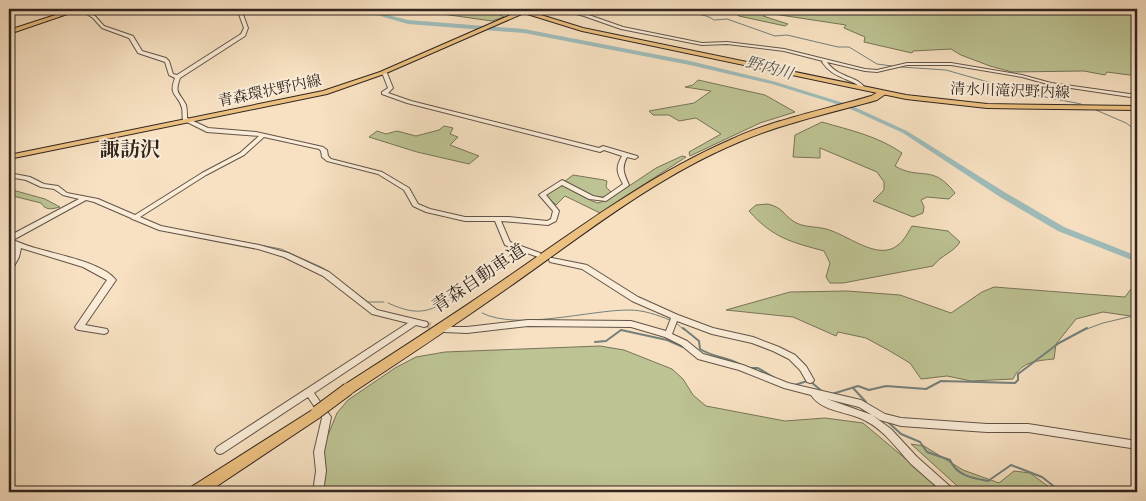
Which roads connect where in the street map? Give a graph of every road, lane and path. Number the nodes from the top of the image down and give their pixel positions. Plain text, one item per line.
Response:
1 (60, 9) edge
2 (74, 9) edge
3 (80, 9) edge
4 (239, 9) edge
5 (559, 9) edge
6 (526, 10) edge
7 (51, 12) edge
8 (9, 31) edge
9 (826, 60) junction
10 (382, 73) junction
11 (178, 77) junction
12 (863, 88) junction
13 (883, 93) junction
14 (1137, 97) edge
15 (1137, 108) edge
16 (190, 121) junction
17 (262, 136) junction
18 (625, 155) junction
19 (9, 157) edge
20 (635, 157) dead end
21 (9, 175) edge
22 (84, 199) junction
23 (134, 218) junction
24 (497, 219) junction
25 (9, 240) edge
26 (18, 246) junction
27 (538, 255) dead end
28 (552, 260) dead end
29 (9, 268) edge
30 (674, 320) junction
31 (415, 322) junction
32 (424, 324) tunnel mouth
33 (447, 330) tunnel mouth
34 (104, 331) dead end
35 (668, 335) junction
36 (810, 380) dead end
37 (309, 392) junction
38 (812, 393) junction
39 (1137, 445) edge
40 (220, 450) dead end
41 (196, 492) edge
42 (318, 492) edge
43 (950, 492) edge

1 - 7 street
2 - 7 highway
3 - 8 highway
3 - 11 street
4 - 11 street
5 - 9 street
6 - 10 main road, 青森環状野内線
6 - 12 main road
7 - 8 highway
9 - 12 street
9 - 14 street
10 - 16 main road, 青森環状野内線
10 - 18 street
11 - 16 street
12 - 13 main road
13 - 15 main road, 清水川滝沢野内線
13 - 41 highway, 青森自動車道, bridge
16 - 17 street
16 - 19 main road, 青森環状野内線
17 - 23 street
17 - 24 street
18 - 20 street
18 - 24 street
21 - 22 street
22 - 23 street
22 - 25 street
23 - 31 street
24 - 27 street
25 - 26 street
26 - 29 street
26 - 34 street
28 - 30 street
30 - 35 street
30 - 36 street
31 - 32 street
31 - 37 street
33 - 35 street
35 - 38 street
37 - 40 street
37 - 42 street
38 - 39 street
38 - 43 street

